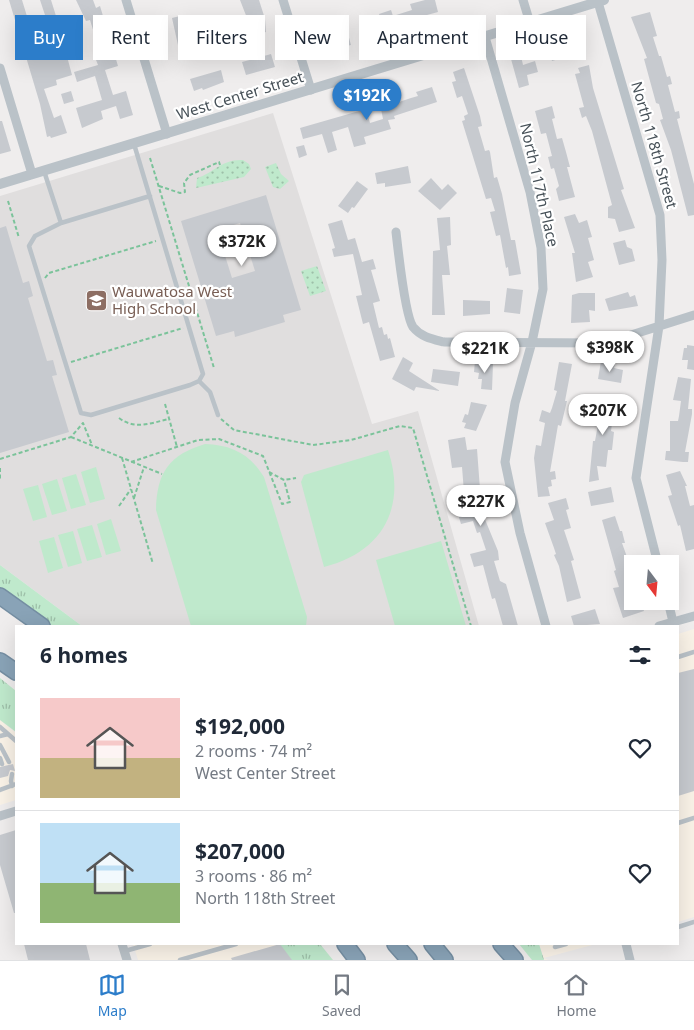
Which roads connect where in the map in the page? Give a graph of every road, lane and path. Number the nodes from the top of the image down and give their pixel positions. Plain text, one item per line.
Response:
1 (126, 0) edge
2 (283, 0) edge
3 (523, 0) edge
4 (601, 1) edge
5 (528, 15) edge
6 (556, 15) edge
7 (486, 40) edge
8 (409, 60) edge
9 (0, 68) edge
10 (311, 90) junction
11 (167, 134) junction
12 (134, 144) junction
13 (150, 158) dead end
14 (220, 165) dead end
15 (44, 171) junction
16 (32, 174) junction
17 (0, 184) edge
18 (158, 186) junction
19 (150, 196) junction
20 (8, 201) dead end
21 (61, 223) junction
22 (396, 232) dead end
23 (19, 238) dead end
24 (163, 238) junction
25 (40, 283) junction
26 (694, 315) edge
27 (200, 322) junction
28 (189, 326) junction
29 (659, 326) junction
30 (532, 342) junction
31 (65, 365) junction
32 (214, 368) dead end
33 (199, 381) junction
34 (165, 404) dead end
35 (218, 414) joint
36 (119, 418) dead end
37 (169, 419) junction
38 (71, 437) junction
39 (92, 445) junction
40 (177, 447) junction
41 (0, 458) edge
42 (122, 458) junction
43 (131, 462) junction
44 (144, 467) junction
45 (0, 468) edge
46 (269, 472) junction
47 (162, 474) dead end
48 (296, 478) dead end
49 (0, 480) edge
50 (284, 480) junction
51 (131, 489) junction
52 (134, 499) junction
53 (119, 506) dead end
54 (656, 555) edge
55 (152, 564) dead end
56 (0, 596) edge
57 (670, 610) edge
58 (694, 616) edge
59 (673, 622) junction
60 (41, 625) edge
61 (471, 625) edge
62 (546, 625) edge
63 (662, 625) edge
64 (694, 652) edge
65 (679, 657) edge
66 (0, 661) edge
67 (15, 671) edge
68 (0, 727) edge
69 (8, 734) junction
70 (0, 736) edge
71 (15, 740) edge
72 (0, 745) edge
73 (0, 758) edge
74 (9, 762) dead end
75 (2, 764) dead end
76 (12, 774) dead end
77 (6, 776) dead end
78 (13, 784) edge
79 (0, 790) edge
80 (15, 811) edge
81 (0, 816) edge
82 (694, 818) edge
83 (679, 823) edge
84 (694, 922) edge
85 (679, 927) edge
86 (147, 945) edge
87 (233, 945) edge
88 (346, 945) edge
89 (396, 945) edge
90 (433, 945) edge
91 (503, 945) edge
92 (562, 945) edge
93 (626, 945) edge
94 (555, 947) dead end
95 (125, 952) edge
96 (198, 955) junction
97 (180, 960) edge
98 (195, 960) edge
99 (357, 960) edge
100 (409, 960) edge
101 (445, 960) edge
102 (516, 960) edge
103 (630, 960) edge

1 - 11 street
2 - 10 street
3 - 5 street
4 - 6 street, West Center Street
4 - 29 street, North 118th Street
7 - 30 street, North 117th Place
8 - 10 street, West Center Street
9 - 16 street
10 - 11 street, West Center Street
11 - 12 street, West Center Street
12 - 15 street, West Center Street
12 - 19 lane
13 - 18 path
14 - 18 path
15 - 16 street, West Center Street
15 - 21 lane
16 - 17 street, West Center Street
18 - 27 path
19 - 21 lane
19 - 24 lane
20 - 23 path
21 - 25 lane
22 - 30 street
24 - 25 path
24 - 28 lane
25 - 31 lane
26 - 29 street
27 - 28 path
27 - 32 path
28 - 31 path
28 - 33 lane
29 - 30 street
29 - 54 street, North 118th Street
30 - 62 street, North 117th Place
31 - 33 lane
33 - 35 lane
34 - 37 path
35 - 61 path
36 - 37 path
37 - 40 path
38 - 39 path
38 - 39 path
38 - 41 path
39 - 42 path
40 - 43 path
40 - 46 path
42 - 43 path
42 - 51 path
43 - 44 path
44 - 47 path
44 - 52 path
45 - 49 path
46 - 50 path
46 - 50 path
48 - 50 path
51 - 52 path
51 - 53 path
52 - 55 path
56 - 60 highway
57 - 59 street
58 - 59 street
59 - 63 street
64 - 65 lane
66 - 67 highway
68 - 69 lane
69 - 70 lane
69 - 71 lane
72 - 74 lane
73 - 75 lane
76 - 78 lane
77 - 78 lane
78 - 79 lane
80 - 81 street
82 - 83 lane
84 - 85 lane
86 - 95 lane
87 - 96 lane
88 - 99 highway
89 - 100 highway
90 - 101 highway
91 - 102 highway
92 - 94 lane
93 - 103 street
96 - 97 lane
96 - 98 lane

